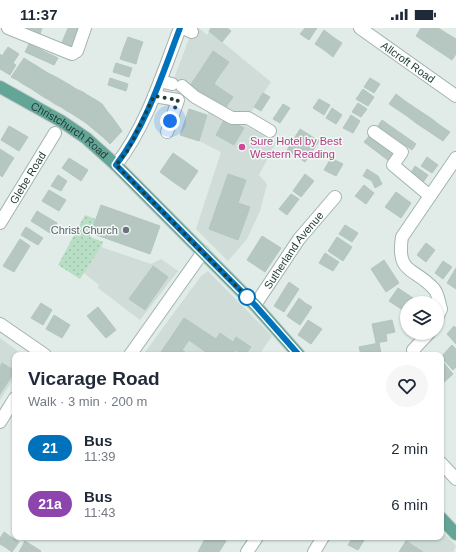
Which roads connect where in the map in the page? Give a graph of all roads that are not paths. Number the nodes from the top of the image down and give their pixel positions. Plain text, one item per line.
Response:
1 (7, 28) edge
2 (85, 28) edge
3 (180, 28) edge
4 (360, 28) edge
5 (0, 34) edge
6 (160, 81) junction
7 (0, 87) edge
8 (154, 96) junction
9 (456, 96) edge
10 (270, 131) dead end
11 (167, 132) dead end
12 (374, 132) dead end
13 (55, 133) dead end
14 (456, 158) edge
15 (116, 165) junction
16 (430, 196) junction
17 (335, 197) dead end
18 (0, 223) edge
19 (203, 252) junction
20 (437, 296) edge
21 (255, 305) junction
22 (0, 324) edge
23 (422, 340) edge
24 (39, 352) edge
25 (132, 352) edge
26 (296, 352) edge
27 (414, 352) edge
28 (12, 403) edge
29 (0, 422) edge
30 (444, 466) edge
31 (456, 479) edge
32 (444, 521) edge
33 (456, 534) edge
34 (255, 540) edge
35 (321, 540) edge
36 (247, 552) edge
37 (314, 552) edge

1 - 2 street
1 - 5 street
3 - 6 street
4 - 9 street, Allcroft Road
6 - 8 street
6 - 10 street
7 - 15 main road, Christchurch Road
8 - 11 street
8 - 15 street
12 - 16 street
13 - 18 street, Glebe Road
14 - 16 street
15 - 19 main road, Christchurch Road
16 - 20 street
17 - 21 street, Sutherland Avenue
19 - 21 main road, Christchurch Road
19 - 25 street
21 - 26 main road, Christchurch Road
22 - 24 street
23 - 27 street
28 - 29 street
30 - 31 street
32 - 33 main road
34 - 36 street
35 - 37 street

